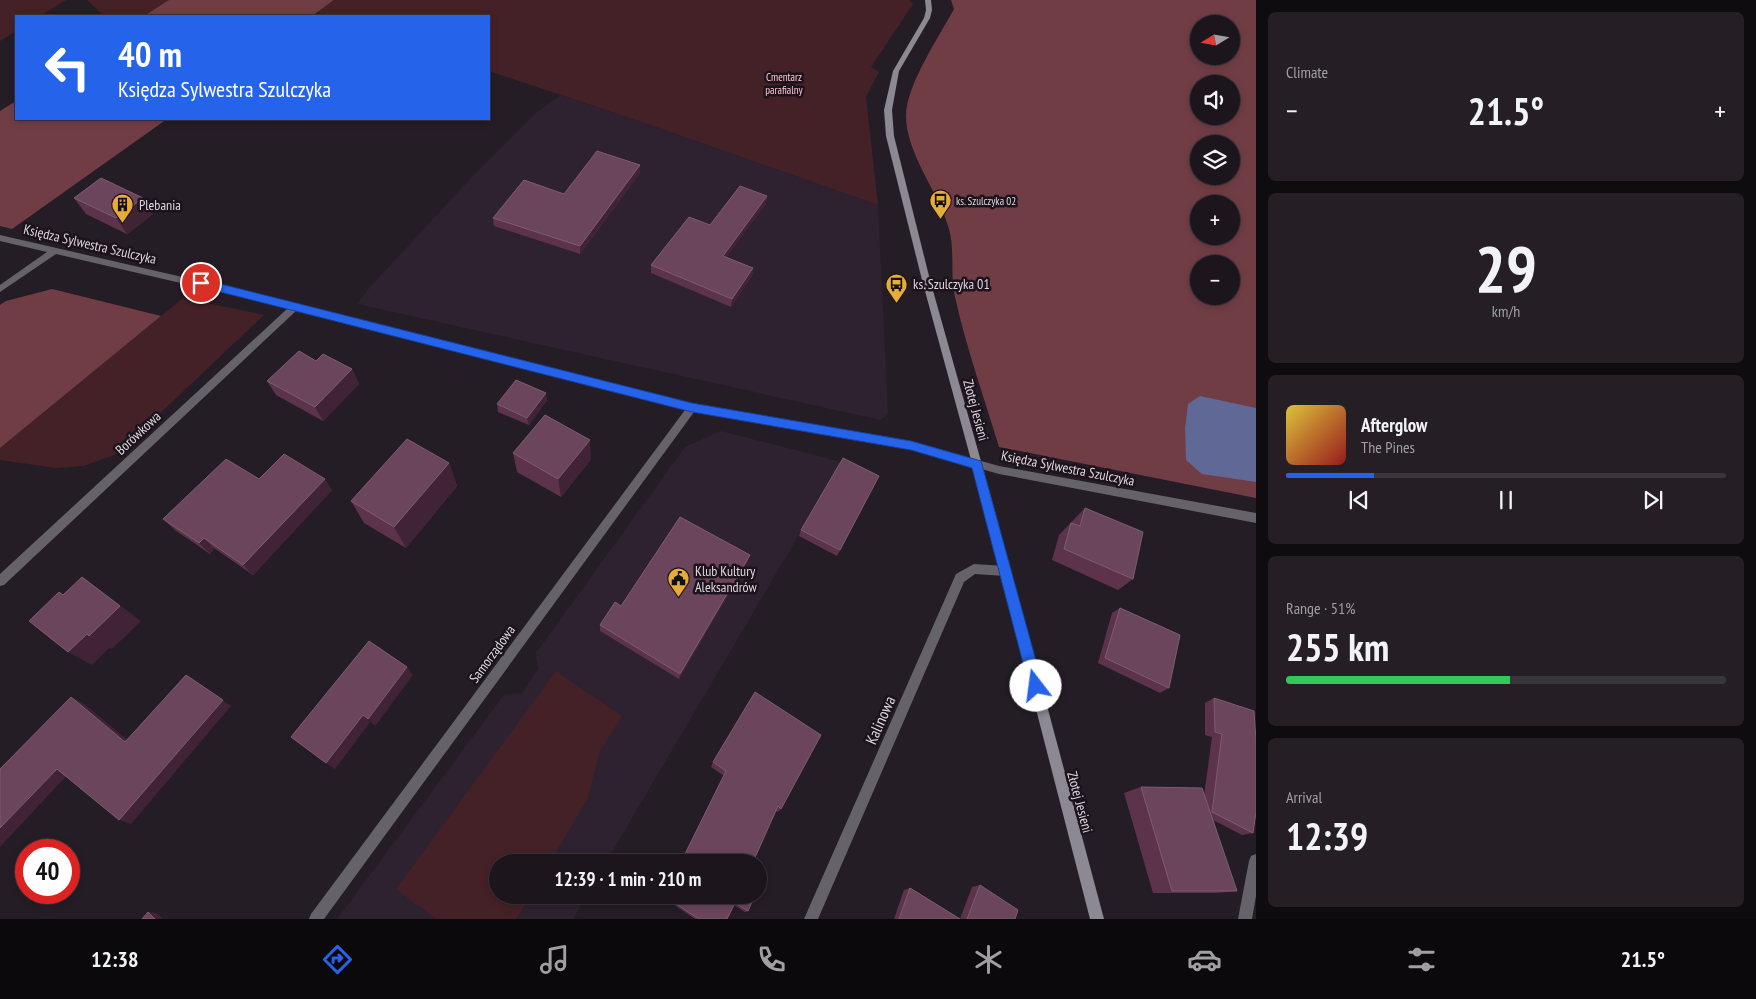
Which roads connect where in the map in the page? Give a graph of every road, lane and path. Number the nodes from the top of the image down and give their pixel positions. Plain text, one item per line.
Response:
1 (928, 0) edge
2 (0, 238) edge
3 (56, 250) junction
4 (0, 289) edge
5 (295, 306) junction
6 (692, 408) junction
7 (977, 465) junction
8 (1256, 518) edge
9 (1006, 571) junction
10 (0, 581) edge
11 (1256, 861) edge
12 (316, 919) edge
13 (811, 919) edge
14 (1097, 919) edge
15 (1245, 919) edge

1 - 7 street, Złotej Jesieni
2 - 3 street, Księdza Sylwestra Szulczyka
3 - 4 street
3 - 5 street, Księdza Sylwestra Szulczyka
5 - 6 street, Księdza Sylwestra Szulczyka
5 - 10 street, Borówkowa
6 - 7 street, Księdza Sylwestra Szulczyka
6 - 12 street, Samorządowa
7 - 8 street, Księdza Sylwestra Szulczyka
7 - 9 street, Złotej Jesieni
9 - 13 street, Kalinowa
9 - 14 street, Złotej Jesieni
11 - 15 street

